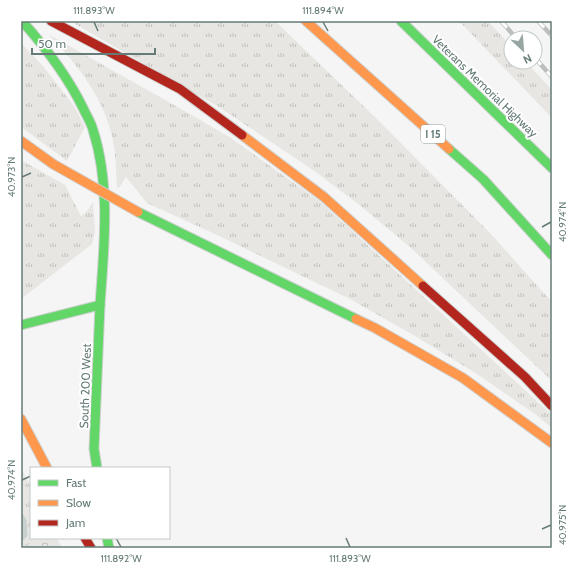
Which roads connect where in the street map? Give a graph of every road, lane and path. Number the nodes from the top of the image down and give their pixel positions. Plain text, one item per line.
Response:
1 (22, 21) edge
2 (51, 21) edge
3 (306, 21) edge
4 (401, 21) edge
5 (21, 141) edge
6 (552, 168) edge
7 (552, 255) edge
8 (100, 305) junction
9 (21, 325) edge
10 (552, 406) edge
11 (21, 419) edge
12 (552, 443) edge
13 (46, 467) edge
14 (97, 467) edge
15 (86, 539) edge
16 (91, 548) edge

1 - 8 main road, South 200 West
2 - 10 main road
3 - 7 main road, I 15
4 - 6 main road, Veterans Memorial Highway
5 - 12 main road, bridge
8 - 9 main road
8 - 14 main road, South 200 West
11 - 13 main road
15 - 16 main road

